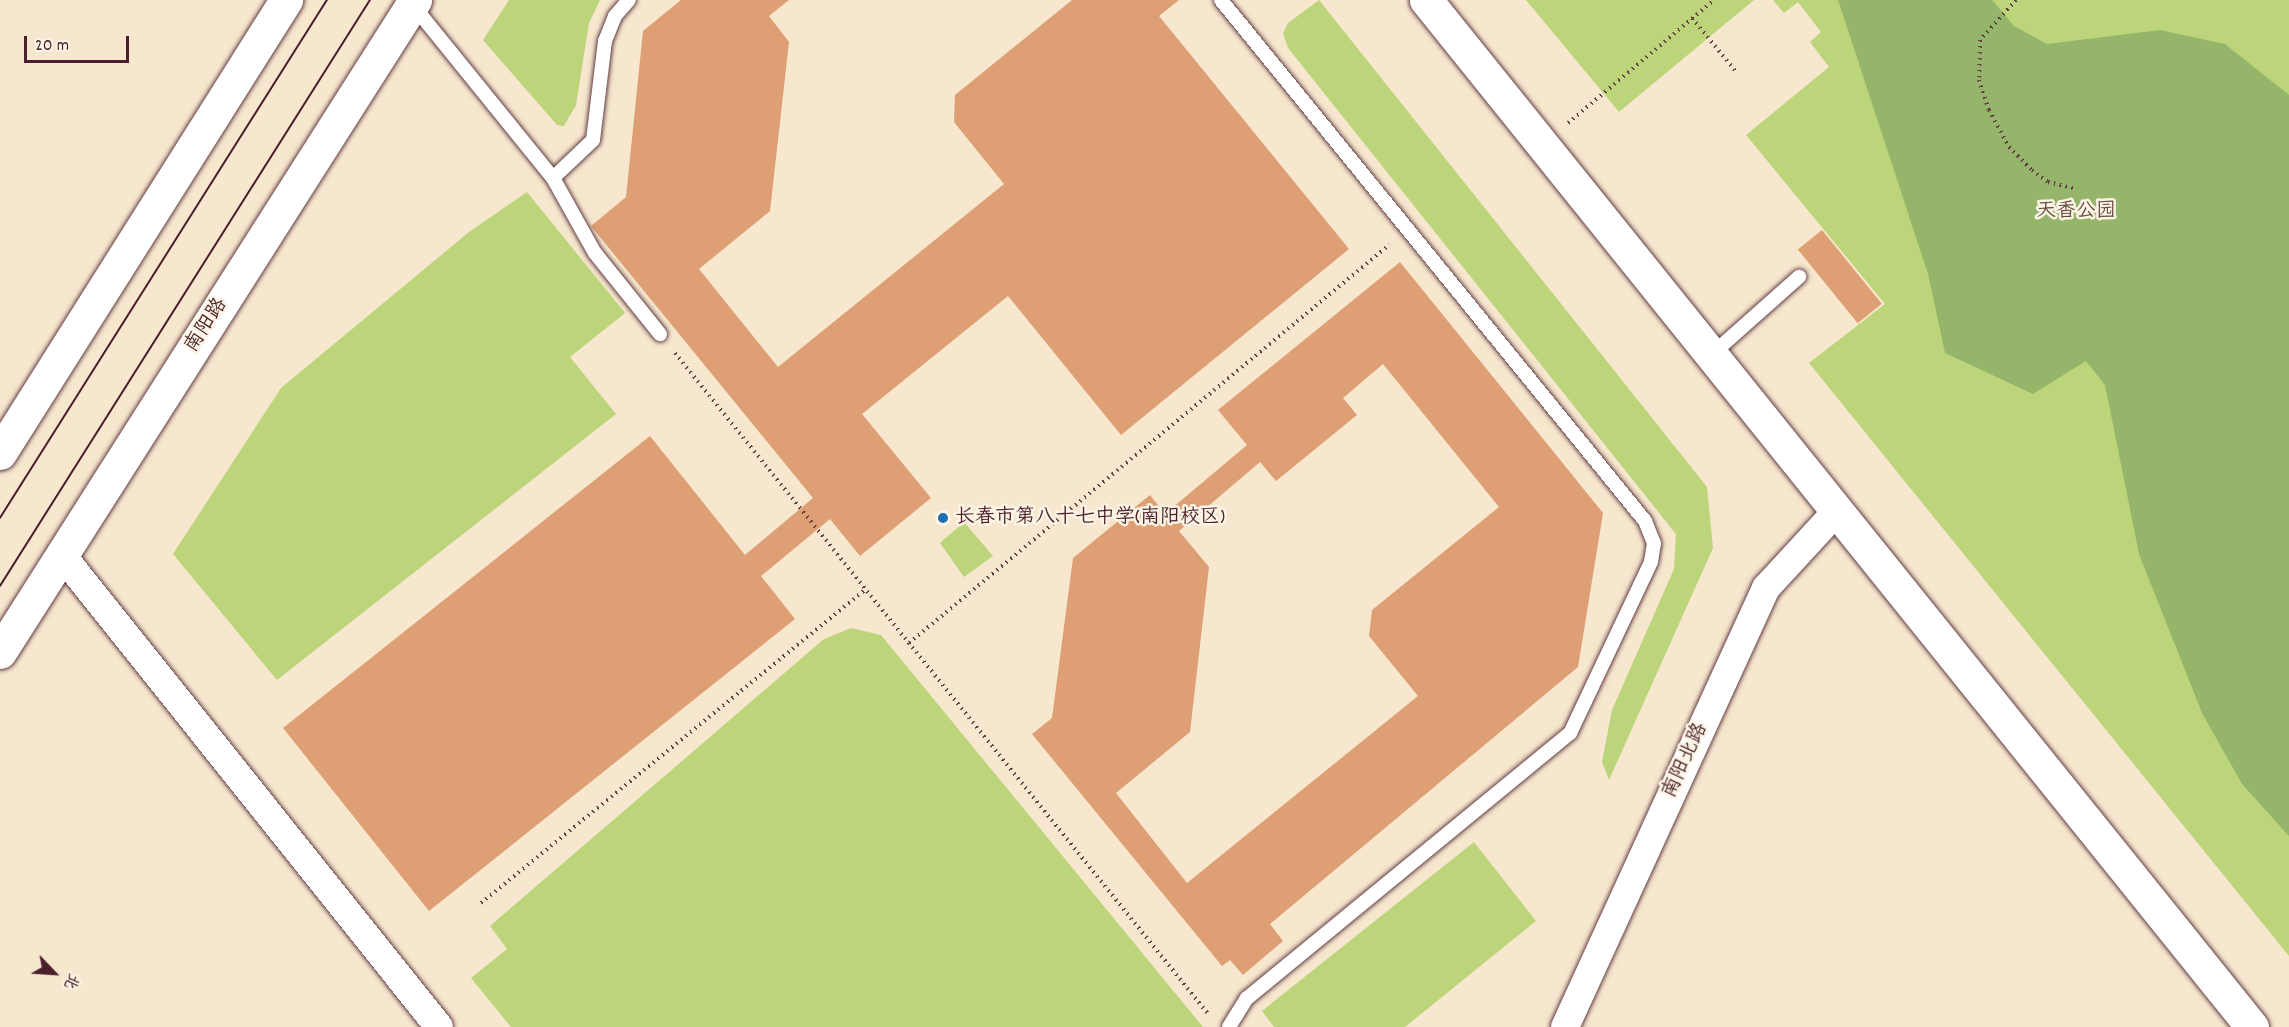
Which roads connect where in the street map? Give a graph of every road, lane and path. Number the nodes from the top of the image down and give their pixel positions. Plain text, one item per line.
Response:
1 (286, 0) edge
2 (629, 0) edge
3 (1221, 0) edge
4 (1426, 0) edge
5 (1714, 0) edge
6 (2016, 0) edge
7 (413, 2) edge
8 (1692, 18) junction
9 (1738, 74) dead end
10 (1543, 144) junction
11 (553, 178) junction
12 (2077, 189) dead end
13 (1408, 230) junction
14 (1799, 277) dead end
15 (660, 334) joint
16 (1711, 355) junction
17 (0, 453) edge
18 (1835, 513) junction
19 (61, 554) junction
20 (866, 589) junction
21 (909, 643) junction
22 (0, 652) edge
23 (481, 903) dead end
24 (1215, 1021) dead end
25 (439, 1027) edge
26 (1229, 1027) edge
27 (1565, 1027) edge
28 (2252, 1027) edge

1 - 17 street
2 - 11 lane
3 - 13 lane
4 - 10 street
5 - 8 path
6 - 12 path
7 - 11 lane
7 - 19 street, 南阳路
8 - 9 path
8 - 10 path
10 - 16 street
11 - 15 lane
13 - 21 path
13 - 26 lane
14 - 16 lane
15 - 20 path
16 - 18 street
18 - 27 street, 南阳北路
18 - 28 street
19 - 22 street, 南阳路
19 - 25 street
20 - 21 path
20 - 23 path
21 - 24 path

